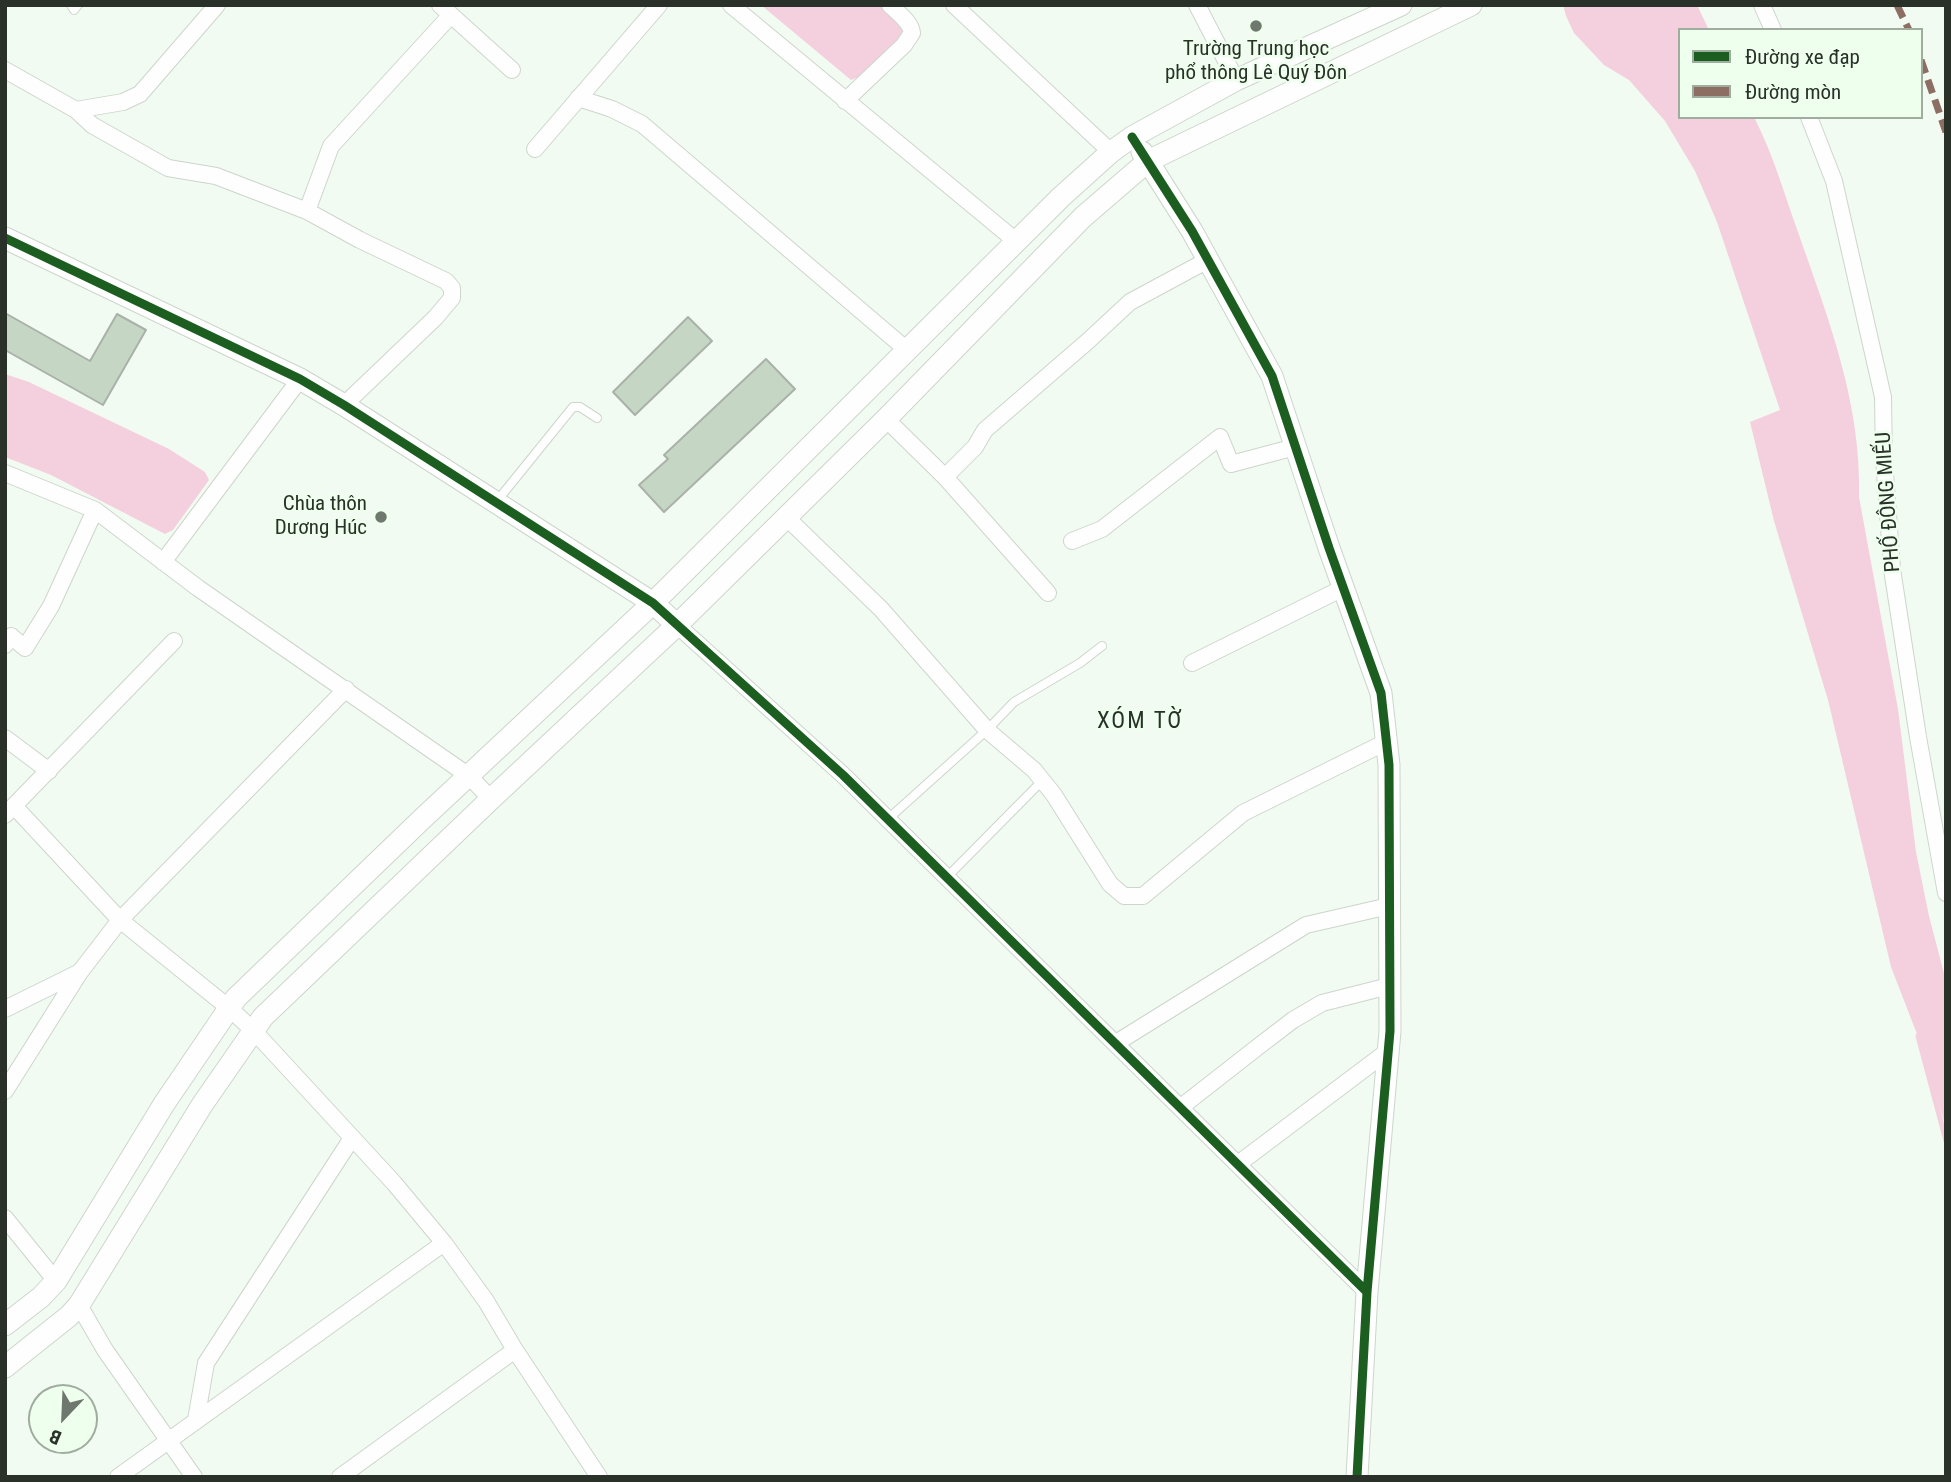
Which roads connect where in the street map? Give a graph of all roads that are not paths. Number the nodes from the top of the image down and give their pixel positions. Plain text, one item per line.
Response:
1 (71, 5) edge
2 (79, 5) edge
3 (217, 5) edge
4 (659, 5) edge
5 (731, 5) edge
6 (890, 5) edge
7 (954, 5) edge
8 (1197, 5) edge
9 (1401, 5) edge
10 (1471, 5) edge
11 (1762, 5) edge
12 (446, 10) edge
13 (1428, 15) edge
14 (1772, 28) edge
15 (5, 70) edge
16 (512, 70) dead end
17 (1236, 80) junction
18 (578, 98) junction
19 (845, 101) junction
20 (76, 110) junction
21 (1810, 119) edge
22 (1132, 137) junction
23 (534, 149) dead end
24 (1111, 152) junction
25 (1148, 161) junction
26 (307, 211) junction
27 (5, 239) edge
28 (1016, 241) junction
29 (1208, 260) junction
30 (907, 350) junction
31 (300, 379) junction
32 (344, 405) junction
33 (597, 418) dead end
34 (886, 419) junction
35 (1295, 447) junction
36 (5, 473) edge
37 (945, 477) junction
38 (496, 503) junction
39 (95, 510) junction
40 (787, 519) junction
41 (1072, 541) dead end
42 (163, 562) junction
43 (1343, 588) junction
44 (1048, 593) dead end
45 (653, 603) junction
46 (677, 625) junction
47 (174, 641) dead end
48 (5, 645) edge
49 (1102, 646) dead end
50 (1192, 663) dead end
51 (346, 689) junction
52 (987, 730) junction
53 (5, 738) edge
54 (1386, 742) junction
55 (49, 771) junction
56 (469, 776) junction
57 (1042, 780) junction
58 (491, 799) junction
59 (10, 810) edge
60 (888, 819) junction
61 (947, 877) junction
62 (1946, 893) edge
63 (1389, 906) junction
64 (120, 920) junction
65 (80, 972) junction
66 (1390, 986) junction
67 (229, 1008) junction
68 (5, 1009) edge
69 (253, 1030) junction
70 (1116, 1043) junction
71 (1388, 1051) junction
72 (5, 1091) edge
73 (1181, 1107) junction
74 (352, 1138) junction
75 (1238, 1164) junction
76 (5, 1218) edge
77 (444, 1243) junction
78 (56, 1281) junction
79 (1367, 1292) junction
80 (79, 1306) junction
81 (5, 1325) edge
82 (515, 1350) junction
83 (5, 1367) edge
84 (196, 1420) junction
85 (168, 1440) junction
86 (360, 1471) edge
87 (118, 1477) edge
88 (194, 1477) edge
89 (340, 1477) edge
90 (598, 1477) edge
91 (1357, 1477) edge

1 - 2 lane
3 - 20 street
4 - 18 street
5 - 19 street
6 - 19 street
7 - 24 street
8 - 17 street
9 - 17 main road
10 - 13 main road
11 - 14 street
12 - 16 street
12 - 26 street
13 - 25 main road
15 - 20 street
17 - 22 main road
18 - 23 street
18 - 30 street
19 - 28 street
20 - 26 street
21 - 62 street, PHỐ ĐÔNG MIẾU
22 - 24 main road
22 - 25 main road
24 - 28 main road
25 - 29 main road
25 - 34 main road
26 - 32 street
27 - 31 main road
28 - 30 main road
29 - 35 main road
29 - 37 street
30 - 45 main road
31 - 32 main road
31 - 42 street
32 - 38 main road
33 - 38 lane
34 - 37 street
34 - 40 main road
35 - 41 street
35 - 43 main road
36 - 39 street
37 - 44 street
38 - 45 main road
39 - 42 street
39 - 48 street
40 - 46 main road
40 - 52 street
42 - 51 street
43 - 50 street
43 - 54 main road
45 - 46 main road
45 - 56 main road
46 - 58 main road
46 - 60 street
47 - 55 street
49 - 52 lane
51 - 56 street
51 - 64 street
52 - 57 street
52 - 60 lane
53 - 55 street
54 - 57 street
54 - 63 main road
55 - 59 street
56 - 58 street
56 - 67 main road
57 - 61 lane
58 - 69 main road
59 - 64 street
60 - 61 street
61 - 70 street
63 - 66 main road
63 - 70 street
64 - 65 street
64 - 67 street
65 - 68 street
65 - 72 street
66 - 71 main road
66 - 73 street
67 - 69 street
67 - 78 main road
69 - 74 street
69 - 80 main road
70 - 73 street
71 - 75 street
71 - 79 main road
73 - 75 street
74 - 77 street
74 - 84 street
75 - 79 street
76 - 78 street
77 - 82 street
77 - 84 street
78 - 80 main road
78 - 81 main road
79 - 91 main road
80 - 83 main road
80 - 85 street
82 - 86 street
82 - 90 street
84 - 85 street
85 - 87 street
85 - 88 street
86 - 89 street

